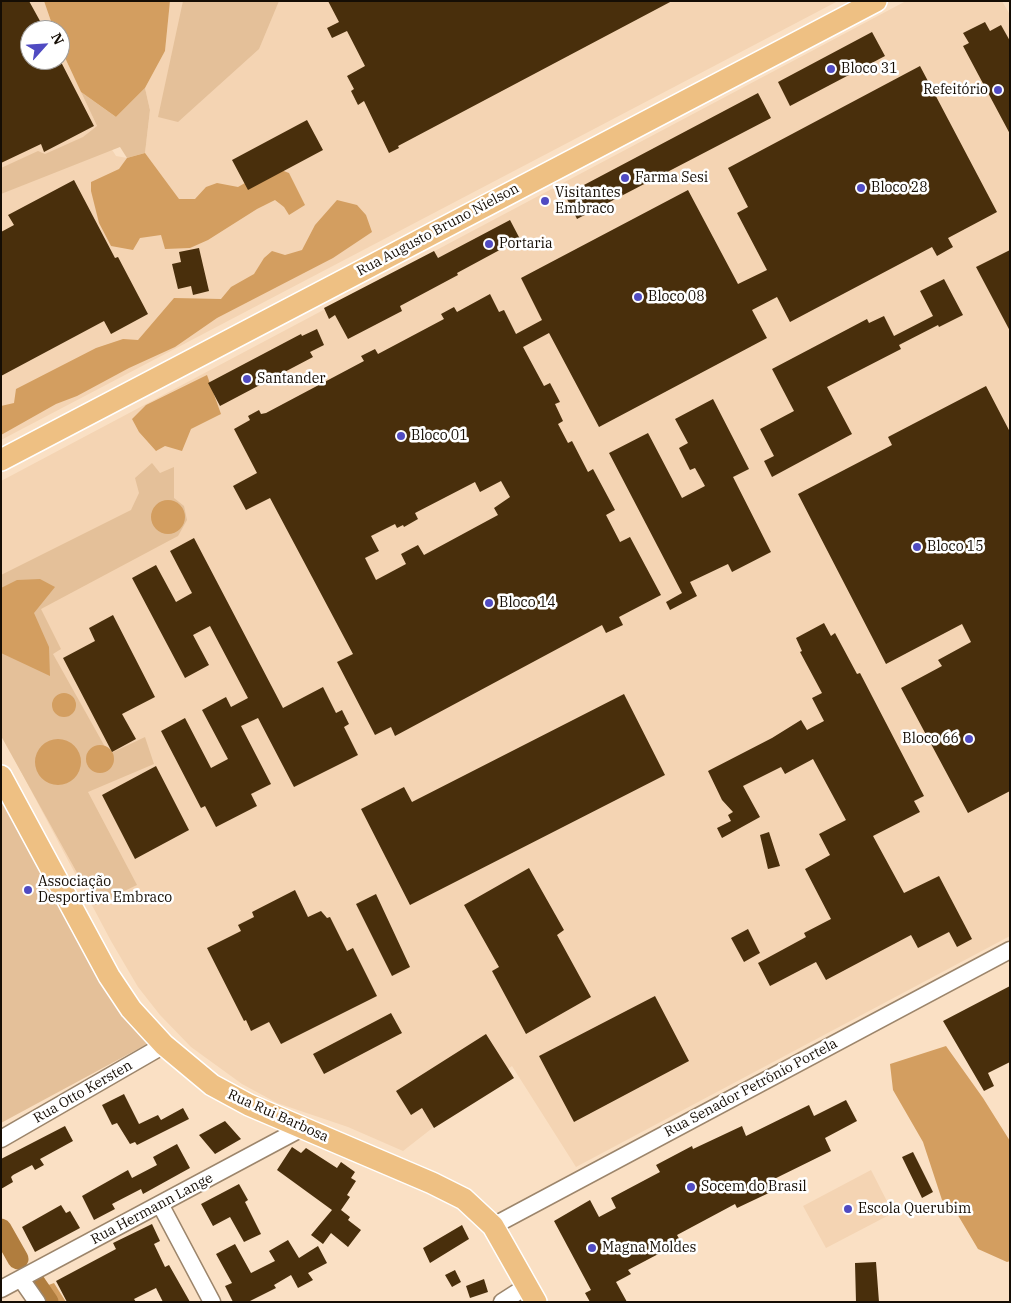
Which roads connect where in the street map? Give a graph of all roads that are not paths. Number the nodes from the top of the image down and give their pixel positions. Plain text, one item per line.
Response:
1 (876, 1) edge
2 (1, 460) edge
3 (1, 776) edge
4 (1010, 950) edge
5 (164, 1045) junction
6 (302, 1128) junction
7 (1, 1139) edge
8 (160, 1204) junction
9 (493, 1226) junction
10 (21, 1279) junction
11 (1, 1289) edge
12 (532, 1294) edge
13 (37, 1302) edge
14 (212, 1302) edge
15 (502, 1302) edge

1 - 2 main road, Rua Augusto Bruno Nielson
3 - 5 main road, Rua Rui Barbosa
4 - 9 street, Rua Senador Petrônio Portela
5 - 6 main road, Rua Rui Barbosa
5 - 7 street, Rua Otto Kersten
6 - 8 street, Rua Hermann Lange
6 - 9 main road, Rua Rui Barbosa
8 - 10 street, Rua Hermann Lange
8 - 14 street
9 - 12 main road, Rua Rui Barbosa
10 - 11 street, Rua Hermann Lange
10 - 13 street
12 - 15 street

